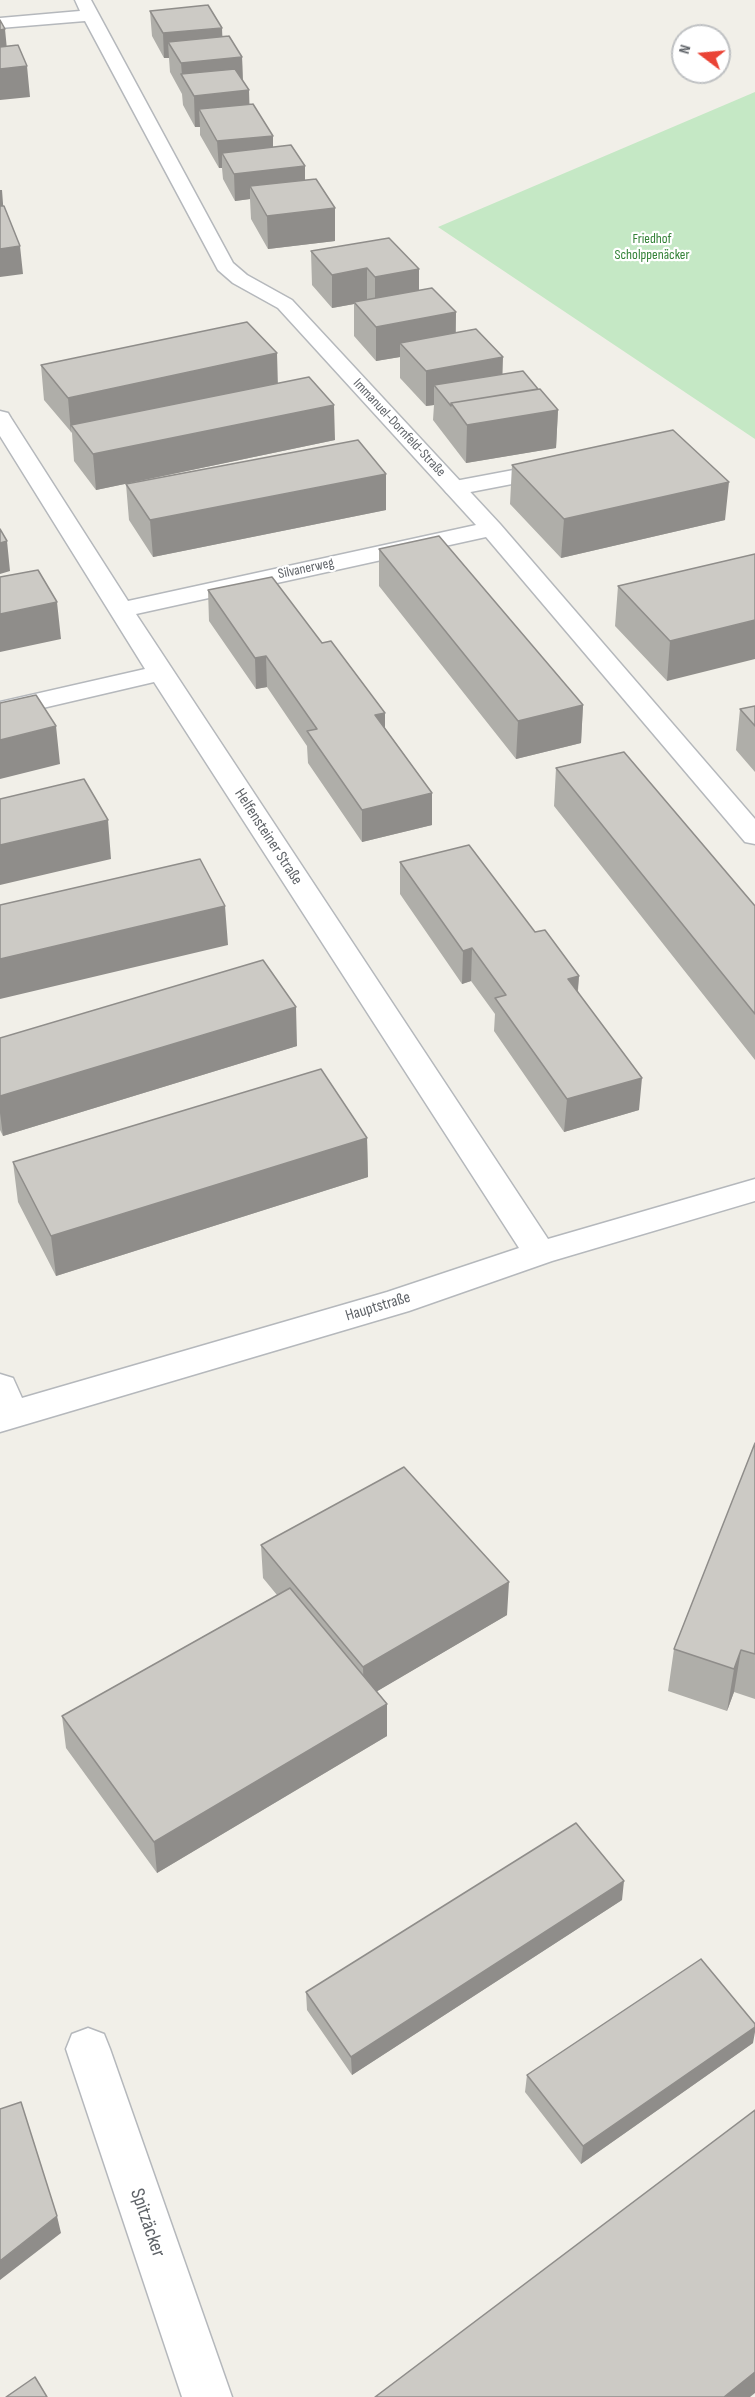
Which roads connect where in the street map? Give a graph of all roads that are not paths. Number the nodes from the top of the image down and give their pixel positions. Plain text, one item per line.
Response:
1 (87, 7) edge
2 (0, 23) edge
3 (0, 418) edge
4 (575, 466) edge
5 (455, 488) junction
6 (492, 529) junction
7 (121, 610) junction
8 (161, 673) junction
9 (0, 710) edge
10 (755, 837) edge
11 (755, 1190) edge
12 (540, 1253) junction
13 (3, 1407) edge
14 (88, 2049) dead end
15 (207, 2397) edge

1 - 2 street
1 - 5 street, Immanuel-Dornfeld-Straße
3 - 7 street, Helfensteiner Straße
4 - 5 street
5 - 6 street, Immanuel-Dornfeld-Straße
6 - 7 street, Silvanerweg
6 - 10 street, Immanuel-Dornfeld-Straße
7 - 8 street, Helfensteiner Straße
8 - 9 street
8 - 12 street, Helfensteiner Straße
11 - 12 street, Hauptstraße
12 - 13 street, Hauptstraße
14 - 15 street, Spitzäcker

